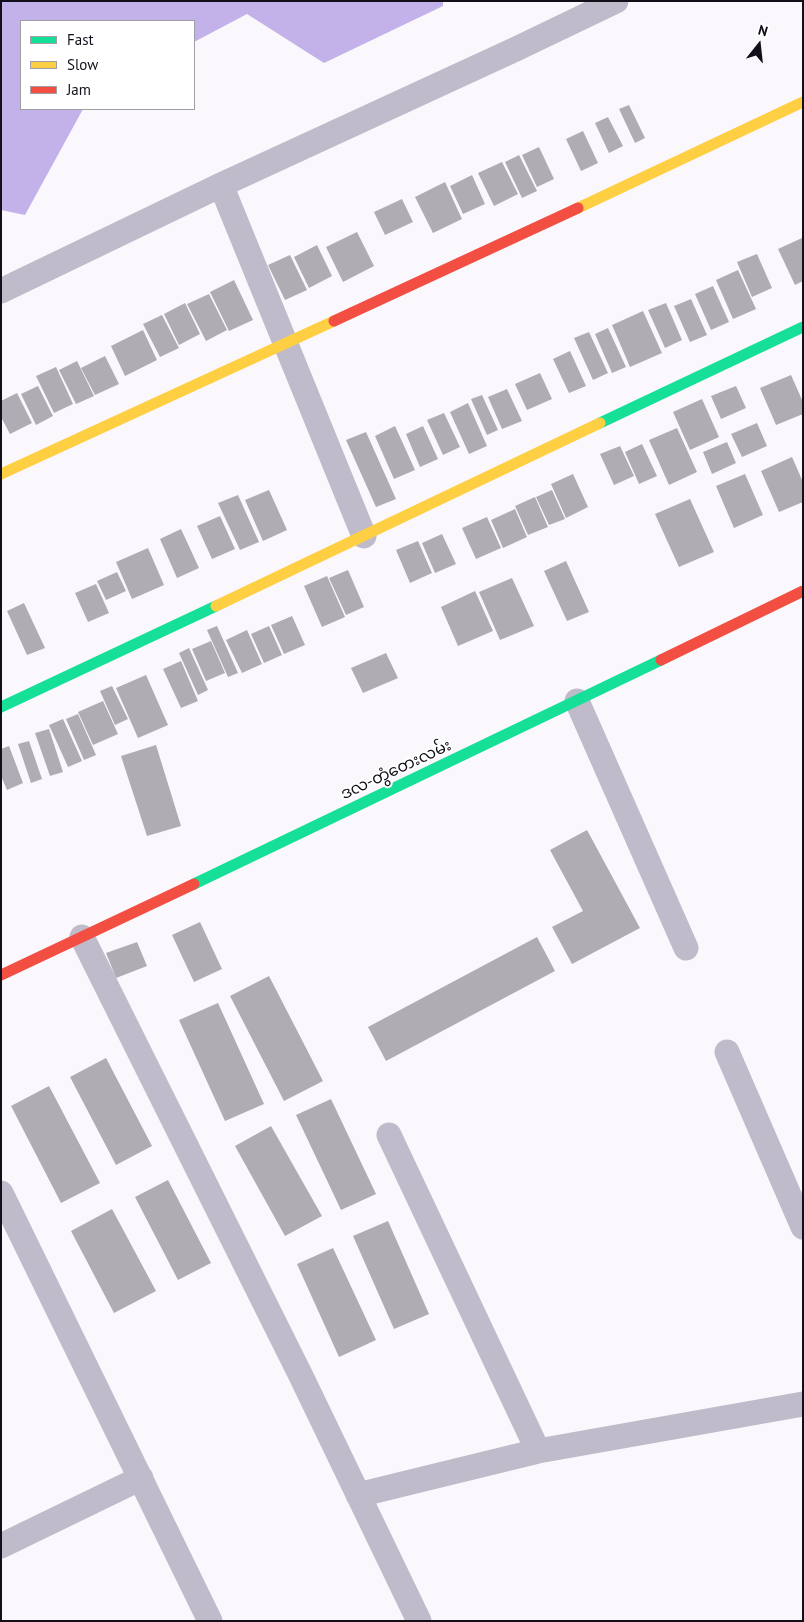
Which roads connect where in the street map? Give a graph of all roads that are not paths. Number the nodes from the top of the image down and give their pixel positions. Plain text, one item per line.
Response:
1 (616, 1) edge
2 (803, 102) edge
3 (222, 185) junction
4 (1, 291) edge
5 (803, 327) edge
6 (286, 343) junction
7 (1, 474) edge
8 (364, 536) junction
9 (803, 591) edge
10 (577, 700) junction
11 (1, 707) edge
12 (82, 937) junction
13 (686, 948) dead end
14 (3, 969) edge
15 (727, 1052) dead end
16 (389, 1135) dead end
17 (1, 1193) edge
18 (803, 1227) edge
19 (803, 1404) edge
20 (538, 1451) junction
21 (141, 1478) junction
22 (358, 1495) junction
23 (1, 1546) edge
24 (210, 1621) edge
25 (419, 1621) edge

1 - 3 street
2 - 6 street
3 - 4 street
3 - 6 street
5 - 8 street
6 - 7 street
6 - 8 street
8 - 11 street
9 - 10 street, ဒလ-တွံတေးလမ်း
10 - 12 street, ဒလ-တွံတေးလမ်း
10 - 13 street
12 - 14 street, ဒလ-တွံတေးလမ်း
12 - 22 street
15 - 18 street
16 - 20 street
17 - 21 street
19 - 20 street
20 - 22 street
21 - 23 street
21 - 24 street
22 - 25 street

